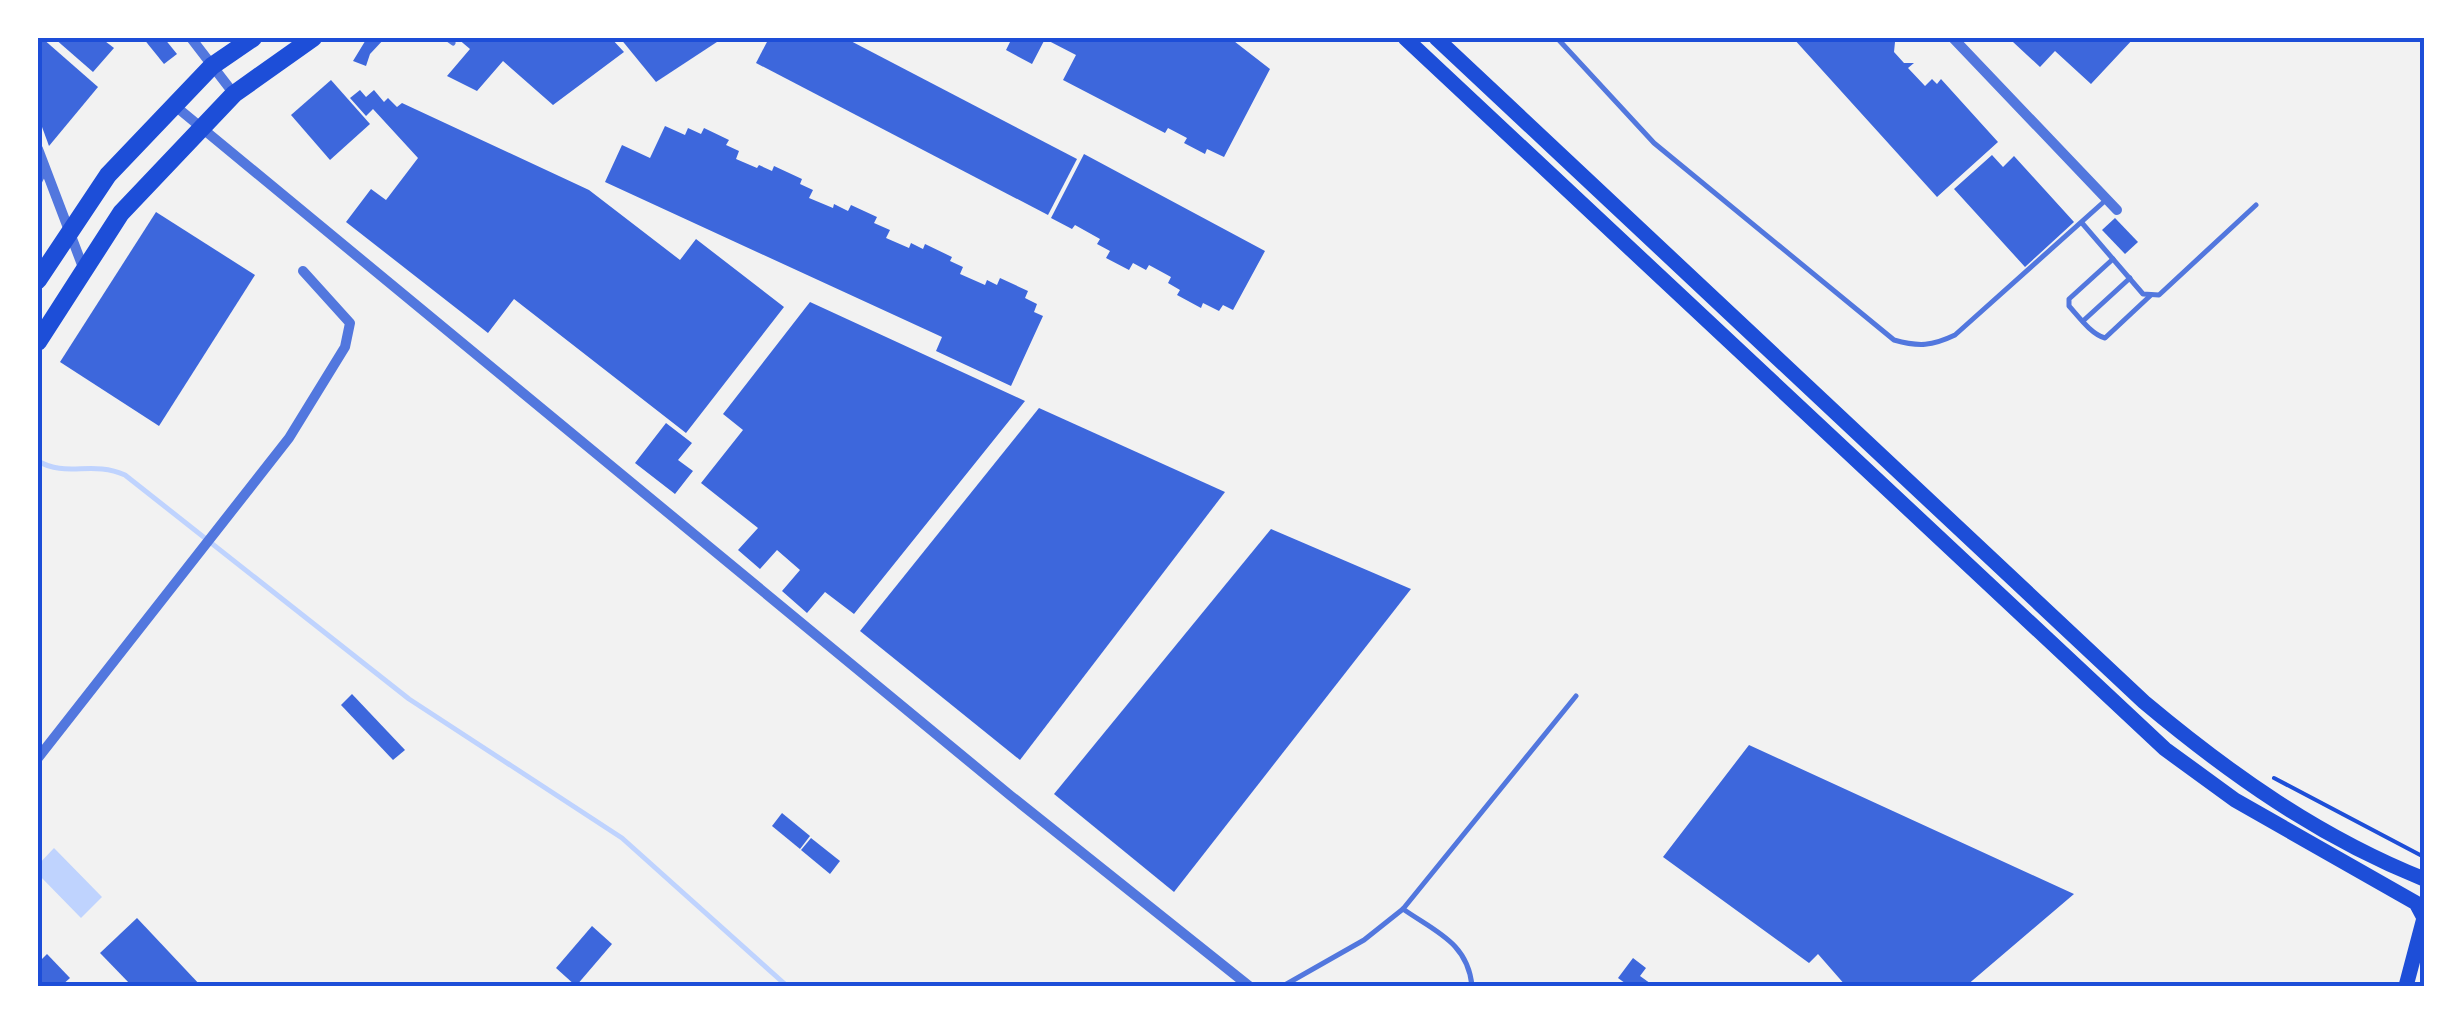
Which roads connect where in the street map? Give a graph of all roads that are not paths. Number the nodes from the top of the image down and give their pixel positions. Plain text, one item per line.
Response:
1 (191, 38) edge
2 (254, 38) edge
3 (313, 38) edge
4 (446, 38) edge
5 (1405, 38) edge
6 (1436, 38) edge
7 (1557, 38) edge
8 (1953, 38) edge
9 (453, 43) dead end
10 (212, 66) junction
11 (234, 94) junction
12 (174, 104) junction
13 (200, 127) junction
14 (38, 150) edge
15 (47, 168) junction
16 (38, 185) edge
17 (2107, 199) junction
18 (2256, 205) dead end
19 (2117, 210) dead end
20 (2082, 223) junction
21 (69, 234) junction
22 (2113, 258) junction
23 (84, 270) junction
24 (304, 272) dead end
25 (2130, 278) junction
26 (38, 280) edge
27 (2151, 295) junction
28 (2083, 321) junction
29 (38, 342) edge
30 (1576, 696) dead end
31 (38, 758) edge
32 (2424, 879) edge
33 (1403, 908) junction
34 (2424, 918) edge
35 (1249, 986) edge
36 (1282, 986) edge
37 (1472, 986) edge
38 (2406, 986) edge

1 - 10 street
2 - 10 highway
3 - 11 highway
4 - 9 lane
5 - 34 main road
6 - 32 main road
7 - 20 lane
8 - 17 street
10 - 11 street
10 - 12 highway
11 - 13 highway
12 - 13 street
12 - 21 highway
13 - 23 highway
13 - 35 street
14 - 15 street
15 - 16 lane
15 - 21 street
17 - 19 street
17 - 20 lane
18 - 27 lane
20 - 22 lane
21 - 23 street
21 - 26 highway
22 - 25 lane
22 - 28 lane
23 - 29 highway
24 - 31 street
25 - 27 lane
25 - 28 lane
27 - 28 lane
30 - 33 lane
33 - 36 lane
33 - 37 lane
34 - 38 main road

